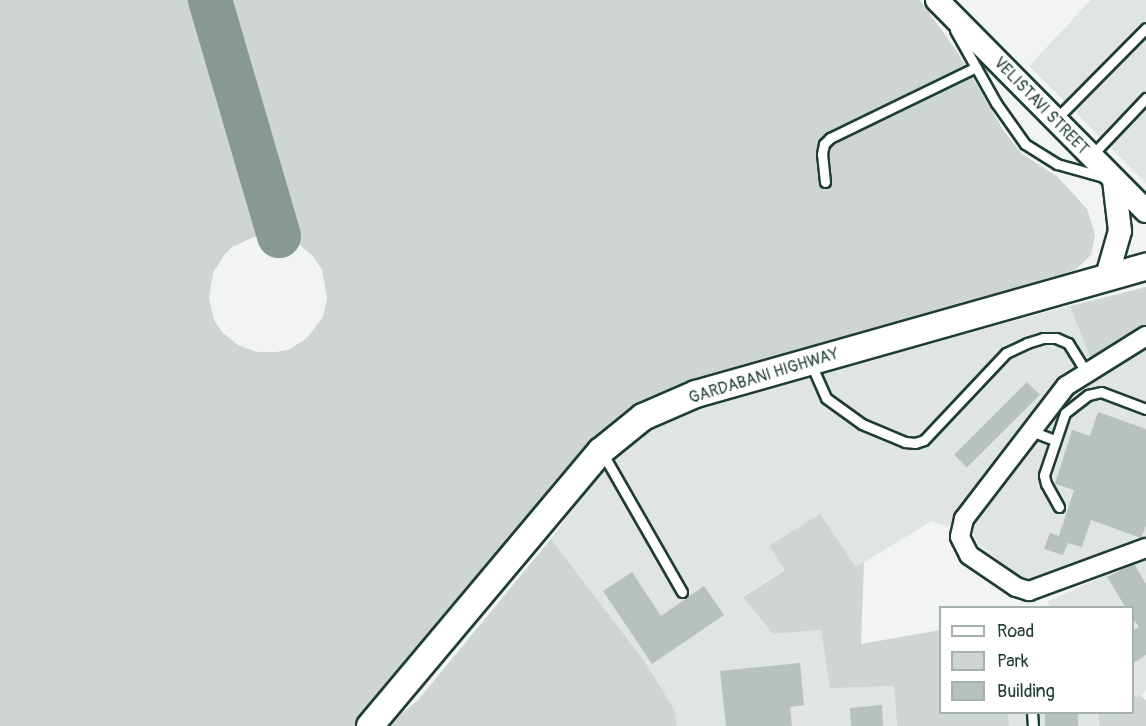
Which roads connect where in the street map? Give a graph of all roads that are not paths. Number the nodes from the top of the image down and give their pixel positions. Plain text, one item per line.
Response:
1 (938, 1) edge
2 (1146, 28) edge
3 (976, 68) junction
4 (1146, 98) edge
5 (1055, 120) junction
6 (1091, 156) junction
7 (1114, 180) junction
8 (825, 182) dead end
9 (1146, 211) edge
10 (1146, 267) edge
11 (1107, 276) junction
12 (1146, 336) edge
13 (811, 362) junction
14 (1086, 372) junction
15 (1146, 408) edge
16 (1031, 431) junction
17 (1055, 440) junction
18 (601, 451) junction
19 (1059, 507) dead end
20 (1146, 548) edge
21 (682, 592) dead end
22 (370, 726) edge

1 - 3 lane
1 - 5 street, VELISTAVI STREET
2 - 5 lane
3 - 7 lane
3 - 8 lane
4 - 6 lane
5 - 6 street, VELISTAVI STREET
6 - 7 street, VELISTAVI STREET
7 - 9 street, VELISTAVI STREET
7 - 11 street
10 - 11 main road, GARDABANI HIGHWAY
11 - 13 main road, GARDABANI HIGHWAY
12 - 14 street
13 - 14 lane
13 - 18 main road, GARDABANI HIGHWAY
14 - 16 street
15 - 17 lane
16 - 17 lane
16 - 20 street
17 - 19 lane
18 - 21 lane
18 - 22 main road, GARDABANI HIGHWAY

